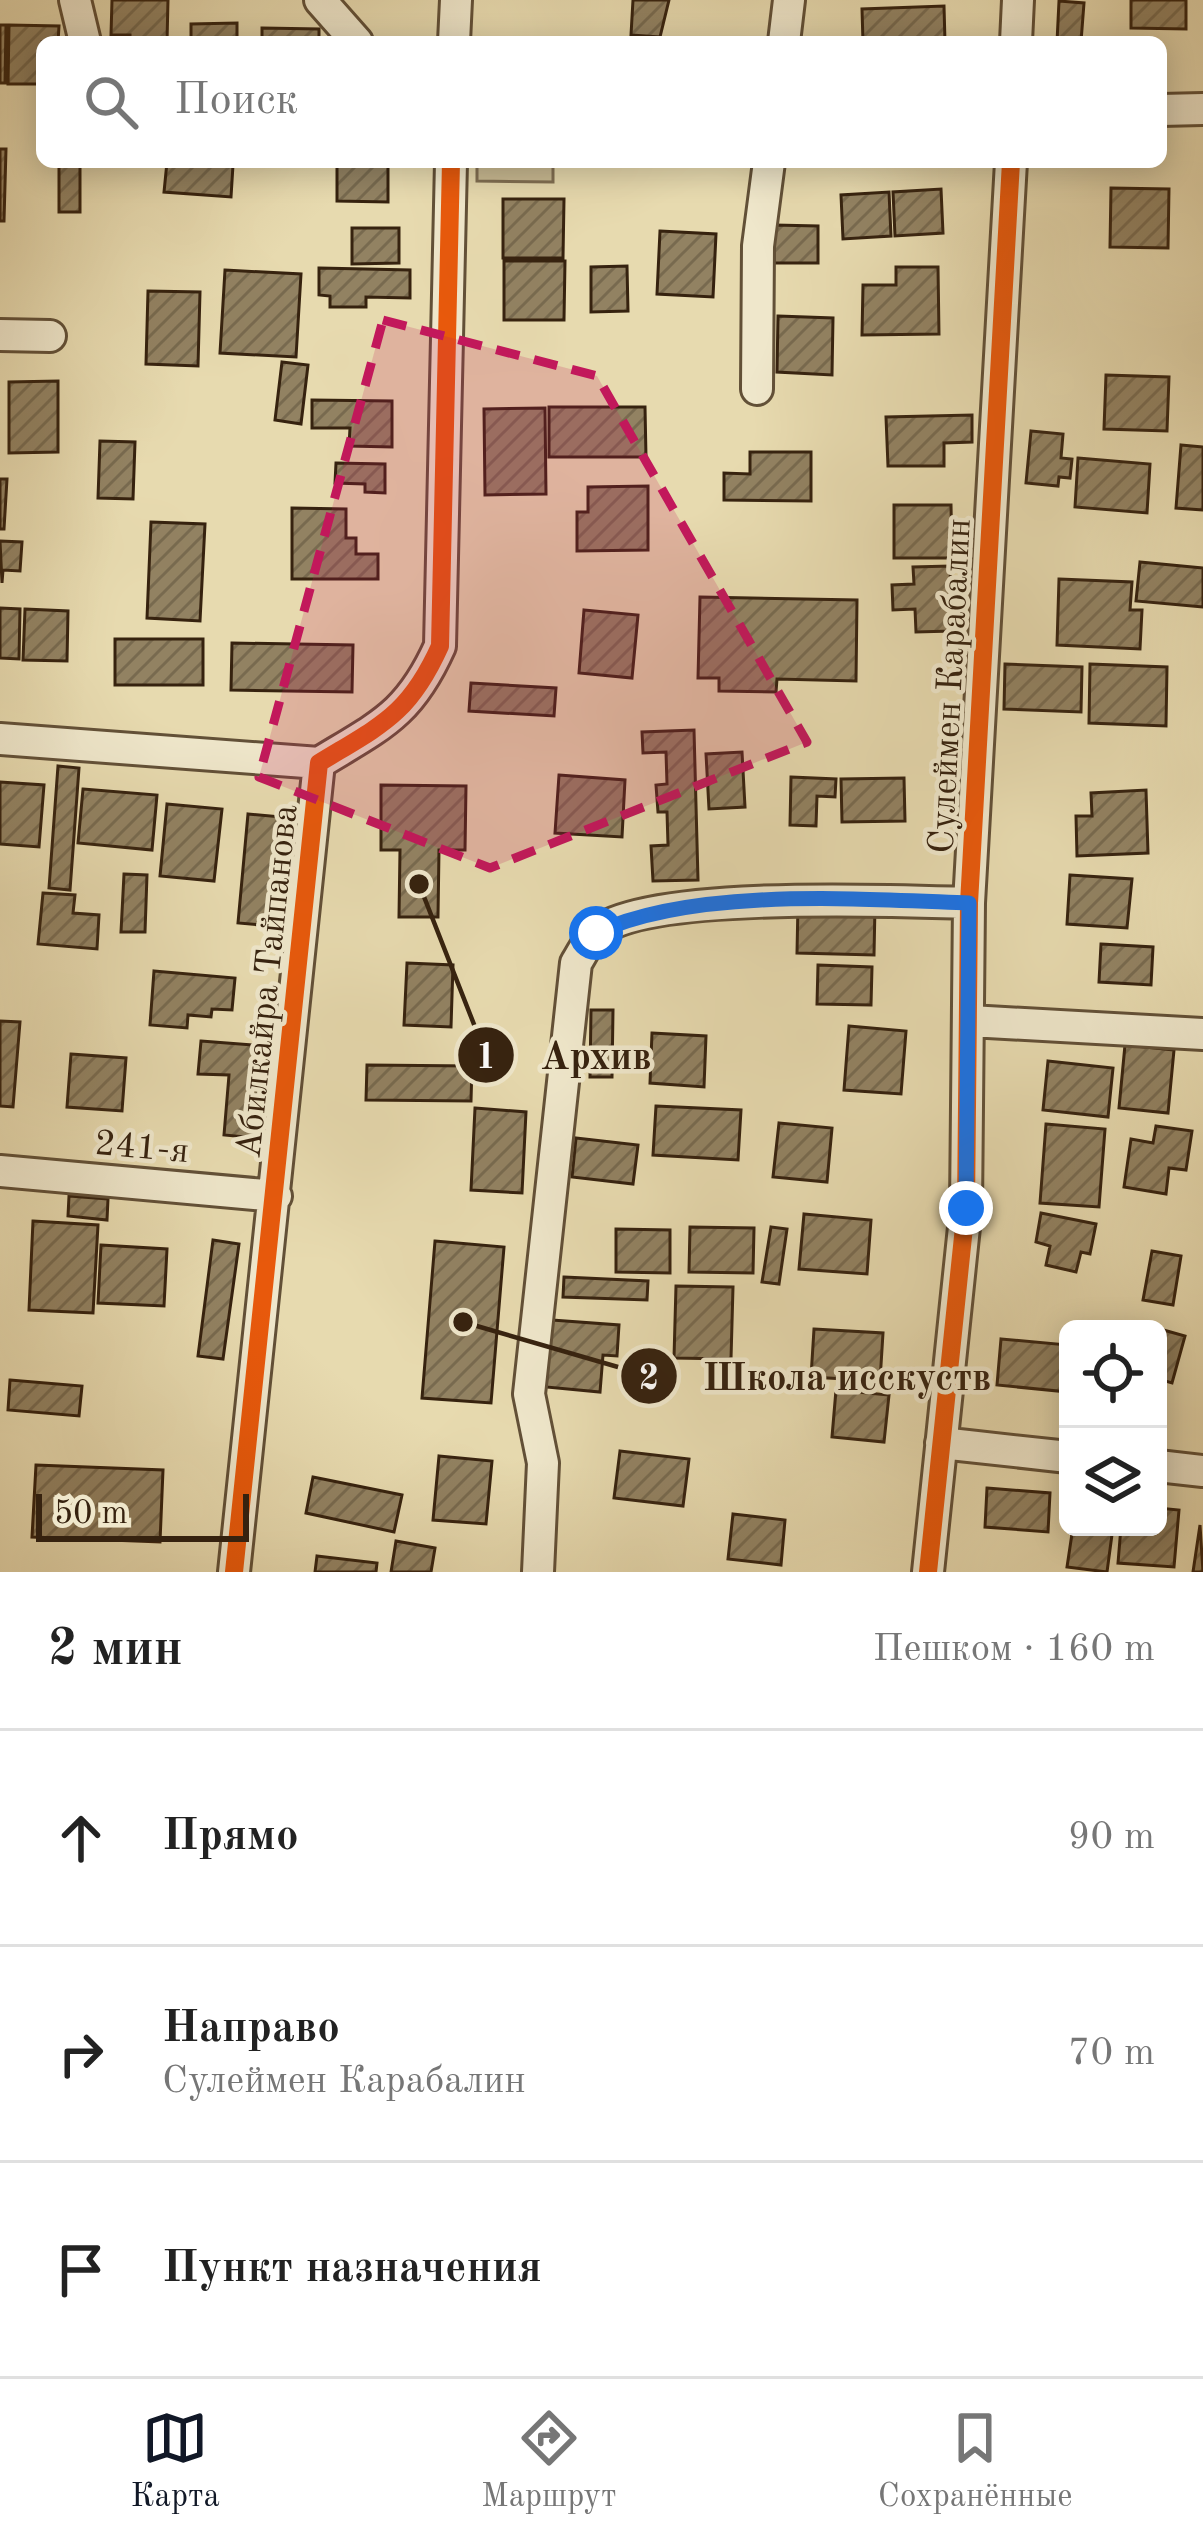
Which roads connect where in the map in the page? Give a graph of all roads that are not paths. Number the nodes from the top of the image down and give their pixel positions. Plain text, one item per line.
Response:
1 (74, 0) edge
2 (320, 0) edge
3 (456, 0) edge
4 (789, 0) edge
5 (1018, 0) edge
6 (83, 36) edge
7 (352, 36) edge
8 (454, 36) edge
9 (785, 36) edge
10 (1016, 36) edge
11 (1203, 109) edge
12 (1167, 110) edge
13 (451, 168) edge
14 (768, 168) edge
15 (1011, 168) edge
16 (0, 335) edge
17 (50, 336) dead end
18 (757, 389) dead end
19 (0, 739) edge
20 (320, 763) junction
21 (969, 903) junction
22 (970, 1021) junction
23 (1203, 1034) edge
24 (0, 1171) edge
25 (276, 1196) junction
26 (941, 1443) junction
27 (1059, 1455) edge
28 (1167, 1467) edge
29 (1203, 1471) edge
30 (233, 1572) edge
31 (538, 1572) edge
32 (928, 1572) edge

1 - 6 street
2 - 7 street
3 - 8 street
4 - 9 street
5 - 10 street
11 - 12 street
13 - 20 street, Абилкайра Тайпанова
14 - 18 street
15 - 21 street, Сулеймен Карабалин
16 - 17 street
19 - 20 street
20 - 25 street, Абилкайра Тайпанова
21 - 22 street, Сулеймен Карабалин
21 - 31 street
22 - 23 street
22 - 26 street, Сулеймен Карабалин
24 - 25 street, 241-я
25 - 30 street, Абилкайра Тайпанова
26 - 27 street
26 - 32 street, Сулеймен Карабалин
28 - 29 street

